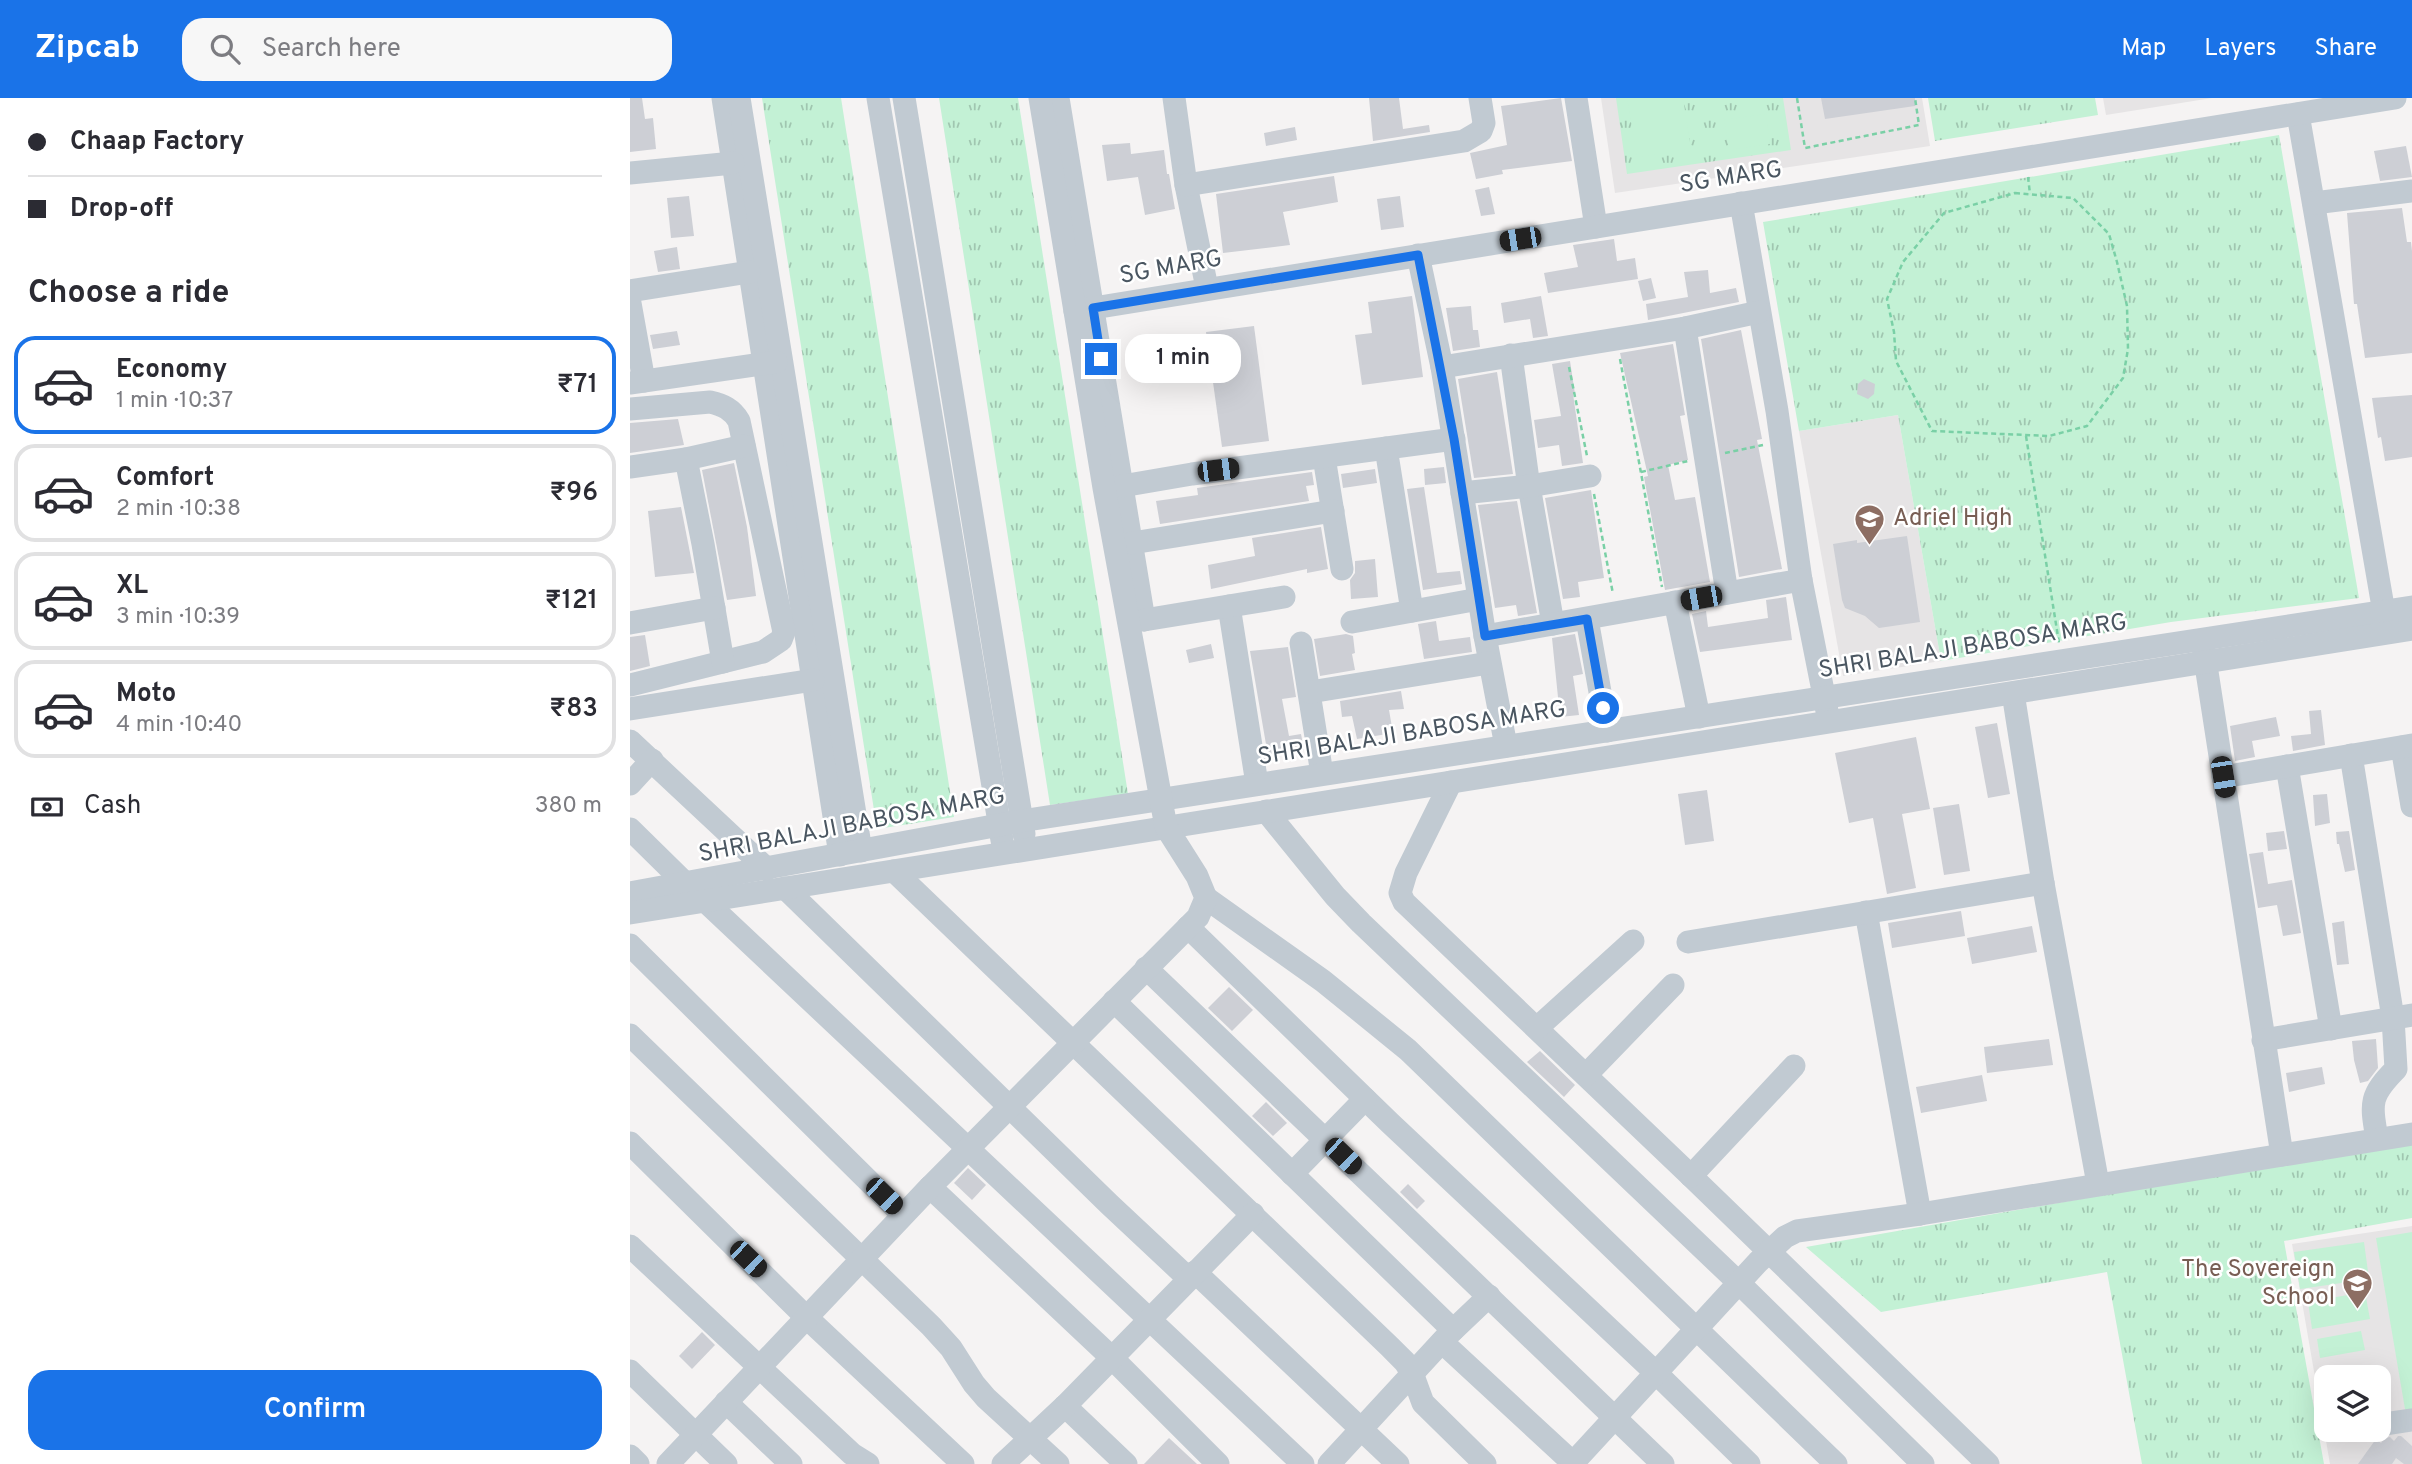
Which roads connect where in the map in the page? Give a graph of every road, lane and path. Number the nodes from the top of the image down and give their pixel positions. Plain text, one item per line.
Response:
1 (723, 98) edge
2 (739, 98) edge
3 (878, 98) edge
4 (904, 98) edge
5 (1040, 98) edge
6 (1058, 98) edge
7 (1174, 98) edge
8 (1480, 98) edge
9 (1576, 98) edge
10 (1797, 98) edge
11 (1915, 98) edge
12 (2395, 98) edge
13 (2298, 114) junction
14 (733, 163) junction
15 (630, 173) edge
16 (1186, 185) junction
17 (2411, 198) edge
18 (1741, 203) junction
19 (2314, 203) junction
20 (1596, 227) junction
21 (1418, 255) junction
22 (749, 272) junction
23 (1207, 288) junction
24 (630, 291) edge
25 (630, 303) edge
26 (1084, 309) junction
27 (1759, 312) junction
28 (1685, 328) junction
29 (1616, 338) junction
30 (1511, 355) junction
31 (772, 363) junction
32 (1442, 367) junction
33 (637, 382) edge
34 (630, 409) edge
35 (2026, 436) junction
36 (1454, 439) junction
37 (744, 446) junction
38 (1386, 448) junction
39 (1324, 457) junction
40 (686, 459) junction
41 (630, 467) edge
42 (1590, 475) dead end
43 (1122, 485) junction
44 (1529, 486) junction
45 (1462, 493) junction
46 (1333, 511) junction
47 (1132, 543) junction
48 (1342, 569) dead end
49 (1801, 580) junction
50 (1727, 593) junction
51 (1284, 597) dead end
52 (1479, 599) junction
53 (1670, 603) junction
54 (1229, 606) junction
55 (2412, 607) edge
56 (714, 608) junction
57 (1412, 611) junction
58 (1587, 619) junction
59 (1144, 620) junction
60 (1352, 622) dead end
61 (2386, 622) junction
62 (630, 623) edge
63 (1553, 624) junction
64 (2412, 629) edge
65 (1485, 636) junction
66 (1301, 643) dead end
67 (2203, 650) junction
68 (2061, 660) junction
69 (723, 662) junction
70 (1489, 663) junction
71 (813, 680) junction
72 (630, 685) edge
73 (1310, 692) junction
74 (2013, 693) junction
75 (1824, 697) junction
76 (630, 709) edge
77 (1699, 716) junction
78 (1829, 721) junction
79 (1607, 730) junction
80 (630, 741) edge
81 (1506, 746) junction
82 (2407, 746) edge
83 (2351, 755) junction
84 (652, 760) junction
85 (2287, 766) junction
86 (1322, 774) junction
87 (2223, 777) junction
88 (1451, 782) junction
89 (630, 784) edge
90 (1257, 784) junction
91 (1168, 798) junction
92 (2412, 806) edge
93 (1266, 811) junction
94 (1010, 822) junction
95 (630, 829) edge
96 (1173, 830) junction
97 (1016, 851) junction
98 (851, 853) junction
99 (767, 869) junction
100 (894, 871) junction
101 (2043, 883) junction
102 (686, 884) junction
103 (785, 888) junction
104 (630, 893) edge
105 (1206, 898) junction
106 (705, 901) junction
107 (1866, 912) junction
108 (630, 913) edge
109 (1188, 927) junction
110 (1633, 941) dead end
111 (1689, 942) dead end
112 (630, 945) edge
113 (1146, 968) junction
114 (1673, 985) dead end
115 (1114, 1001) junction
116 (2403, 1016) edge
117 (1536, 1028) junction
118 (2331, 1029) junction
119 (630, 1035) edge
120 (2263, 1040) junction
121 (1073, 1042) junction
122 (1794, 1066) dead end
123 (1586, 1075) junction
124 (1365, 1099) junction
125 (1009, 1107) junction
126 (2412, 1134) edge
127 (1325, 1139) junction
128 (2377, 1139) junction
129 (630, 1143) edge
130 (967, 1150) junction
131 (2282, 1155) junction
132 (1292, 1174) junction
133 (1691, 1176) junction
134 (2098, 1184) junction
135 (930, 1186) junction
136 (1253, 1214) junction
137 (1920, 1214) junction
138 (903, 1215) junction
139 (630, 1247) edge
140 (1770, 1251) junction
141 (863, 1259) junction
142 (1192, 1275) junction
143 (1739, 1283) junction
144 (1489, 1296) junction
145 (806, 1317) junction
146 (1150, 1319) junction
147 (1697, 1328) junction
148 (1448, 1336) junction
149 (1112, 1358) junction
150 (759, 1368) junction
151 (630, 1371) edge
152 (1412, 1373) junction
153 (1656, 1373) junction
154 (726, 1402) junction
155 (1065, 1406) junction
156 (1615, 1416) junction
157 (2412, 1420) edge
158 (2391, 1423) edge
159 (1361, 1429) junction
160 (696, 1434) junction
161 (1031, 1439) junction
162 (630, 1456) edge
163 (1978, 1461) edge
164 (639, 1464) edge
165 (668, 1464) edge
166 (726, 1464) edge
167 (791, 1464) edge
168 (867, 1464) edge
169 (964, 1464) edge
170 (1003, 1464) edge
171 (1058, 1464) edge
172 (1126, 1464) edge
173 (1218, 1464) edge
174 (1303, 1464) edge
175 (1329, 1464) edge
176 (1398, 1464) edge
177 (1485, 1464) edge
178 (1573, 1464) edge
179 (1664, 1464) edge
180 (1749, 1464) edge
181 (1836, 1464) edge
182 (1923, 1464) edge

1 - 14 street
2 - 31 street
3 - 94 street
4 - 94 street
5 - 26 street
6 - 26 street
7 - 16 street
8 - 16 street
9 - 20 street
10 - 11 path
12 - 13 street, SG MARG
13 - 18 street, SG MARG
13 - 19 street
14 - 15 street
14 - 22 street
16 - 23 street
17 - 19 street
18 - 20 street, SG MARG
18 - 27 street
19 - 61 street
20 - 21 street, SG MARG
21 - 23 street, SG MARG
21 - 32 street
22 - 24 street
22 - 31 street
23 - 26 street, SG MARG
25 - 33 street
26 - 43 street
26 - 91 street
27 - 28 street
27 - 49 street
28 - 29 street
28 - 50 street
29 - 30 street
29 - 53 path
30 - 32 street
30 - 44 street
31 - 33 street
31 - 71 street
31 - 98 street
32 - 36 street
34 - 37 street
35 - 35 path
35 - 68 path
36 - 38 street
36 - 45 street
37 - 40 street
37 - 69 street
38 - 39 street
38 - 57 street
39 - 43 street
39 - 46 street
40 - 41 street
40 - 56 street
42 - 44 street
43 - 47 street
44 - 45 street
44 - 63 street
45 - 52 street
46 - 47 street
46 - 48 street
47 - 59 street
49 - 50 street
49 - 75 street
50 - 53 street
51 - 54 street
52 - 57 street
52 - 65 street
53 - 58 street
53 - 77 street
54 - 59 street
54 - 90 street
55 - 61 street, SHRI BALAJI BABOSA MARG
56 - 62 street
56 - 69 street
57 - 60 street
58 - 63 street
58 - 79 street
59 - 91 street
61 - 64 street, SHRI BALAJI BABOSA MARG
61 - 67 street, SHRI BALAJI BABOSA MARG
63 - 65 street
65 - 70 street
66 - 73 street
67 - 68 street, SHRI BALAJI BABOSA MARG
67 - 74 street, SHRI BALAJI BABOSA MARG
67 - 87 street
68 - 75 street, SHRI BALAJI BABOSA MARG
69 - 72 street
70 - 73 street
70 - 81 street
71 - 76 street
71 - 98 street
73 - 86 street
74 - 78 street, SHRI BALAJI BABOSA MARG
74 - 101 street
75 - 77 street, SHRI BALAJI BABOSA MARG
75 - 78 street
77 - 79 street, SHRI BALAJI BABOSA MARG
78 - 88 street, SHRI BALAJI BABOSA MARG
79 - 81 street, SHRI BALAJI BABOSA MARG
80 - 84 street
81 - 86 street, SHRI BALAJI BABOSA MARG
82 - 83 street
82 - 92 street
83 - 85 street
83 - 116 street
84 - 89 street
84 - 99 street
85 - 87 street
85 - 118 street
86 - 90 street, SHRI BALAJI BABOSA MARG
87 - 120 street
88 - 93 street, SHRI BALAJI BABOSA MARG
88 - 117 street
90 - 91 street, SHRI BALAJI BABOSA MARG
91 - 94 street, SHRI BALAJI BABOSA MARG
91 - 96 street
93 - 96 street, SHRI BALAJI BABOSA MARG
93 - 143 street
94 - 97 street
94 - 98 street, SHRI BALAJI BABOSA MARG
95 - 102 street
96 - 97 street, SHRI BALAJI BABOSA MARG
96 - 105 street
97 - 100 street, SHRI BALAJI BABOSA MARG
98 - 99 street, SHRI BALAJI BABOSA MARG
99 - 102 street, SHRI BALAJI BABOSA MARG
100 - 103 street, SHRI BALAJI BABOSA MARG
100 - 121 street
101 - 107 street
101 - 134 street
102 - 104 street, SHRI BALAJI BABOSA MARG
103 - 106 street, SHRI BALAJI BABOSA MARG
103 - 125 street
105 - 109 street
105 - 147 street
106 - 108 street, SHRI BALAJI BABOSA MARG
106 - 130 street
107 - 111 street
107 - 137 street
109 - 113 street
109 - 124 street
110 - 117 street
112 - 138 street
113 - 115 street
113 - 127 street
114 - 123 street
115 - 121 street
115 - 132 street
116 - 118 street
116 - 128 street
117 - 123 street
118 - 120 street
119 - 141 street
120 - 131 street
121 - 125 street
121 - 136 street
122 - 133 street
123 - 133 street
124 - 127 street
124 - 153 street
125 - 130 street
125 - 142 street
126 - 128 street
127 - 132 street
127 - 144 street
128 - 131 street
129 - 145 street
130 - 135 street
130 - 146 street
131 - 134 street
132 - 148 street
133 - 140 street
134 - 137 street
135 - 138 street
135 - 149 street
136 - 142 street
136 - 152 street
137 - 140 street
138 - 141 street
139 - 150 street
140 - 143 street
140 - 163 street
141 - 145 street
141 - 161 street
142 - 146 street
142 - 159 street
143 - 147 street
143 - 182 street
144 - 148 street
144 - 156 street
145 - 150 street
145 - 169 street
146 - 149 street
146 - 174 street
147 - 153 street
147 - 181 street
148 - 152 street
148 - 178 street
149 - 155 street
149 - 173 street
150 - 154 street
150 - 168 street
151 - 160 street
152 - 159 street
152 - 177 street
153 - 156 street
153 - 180 street
154 - 160 street
154 - 167 street
155 - 161 street
155 - 172 street
156 - 178 street
156 - 179 street
157 - 158 street
159 - 175 street
159 - 176 street
160 - 165 street
160 - 166 street
161 - 170 street
161 - 171 street
162 - 164 street

